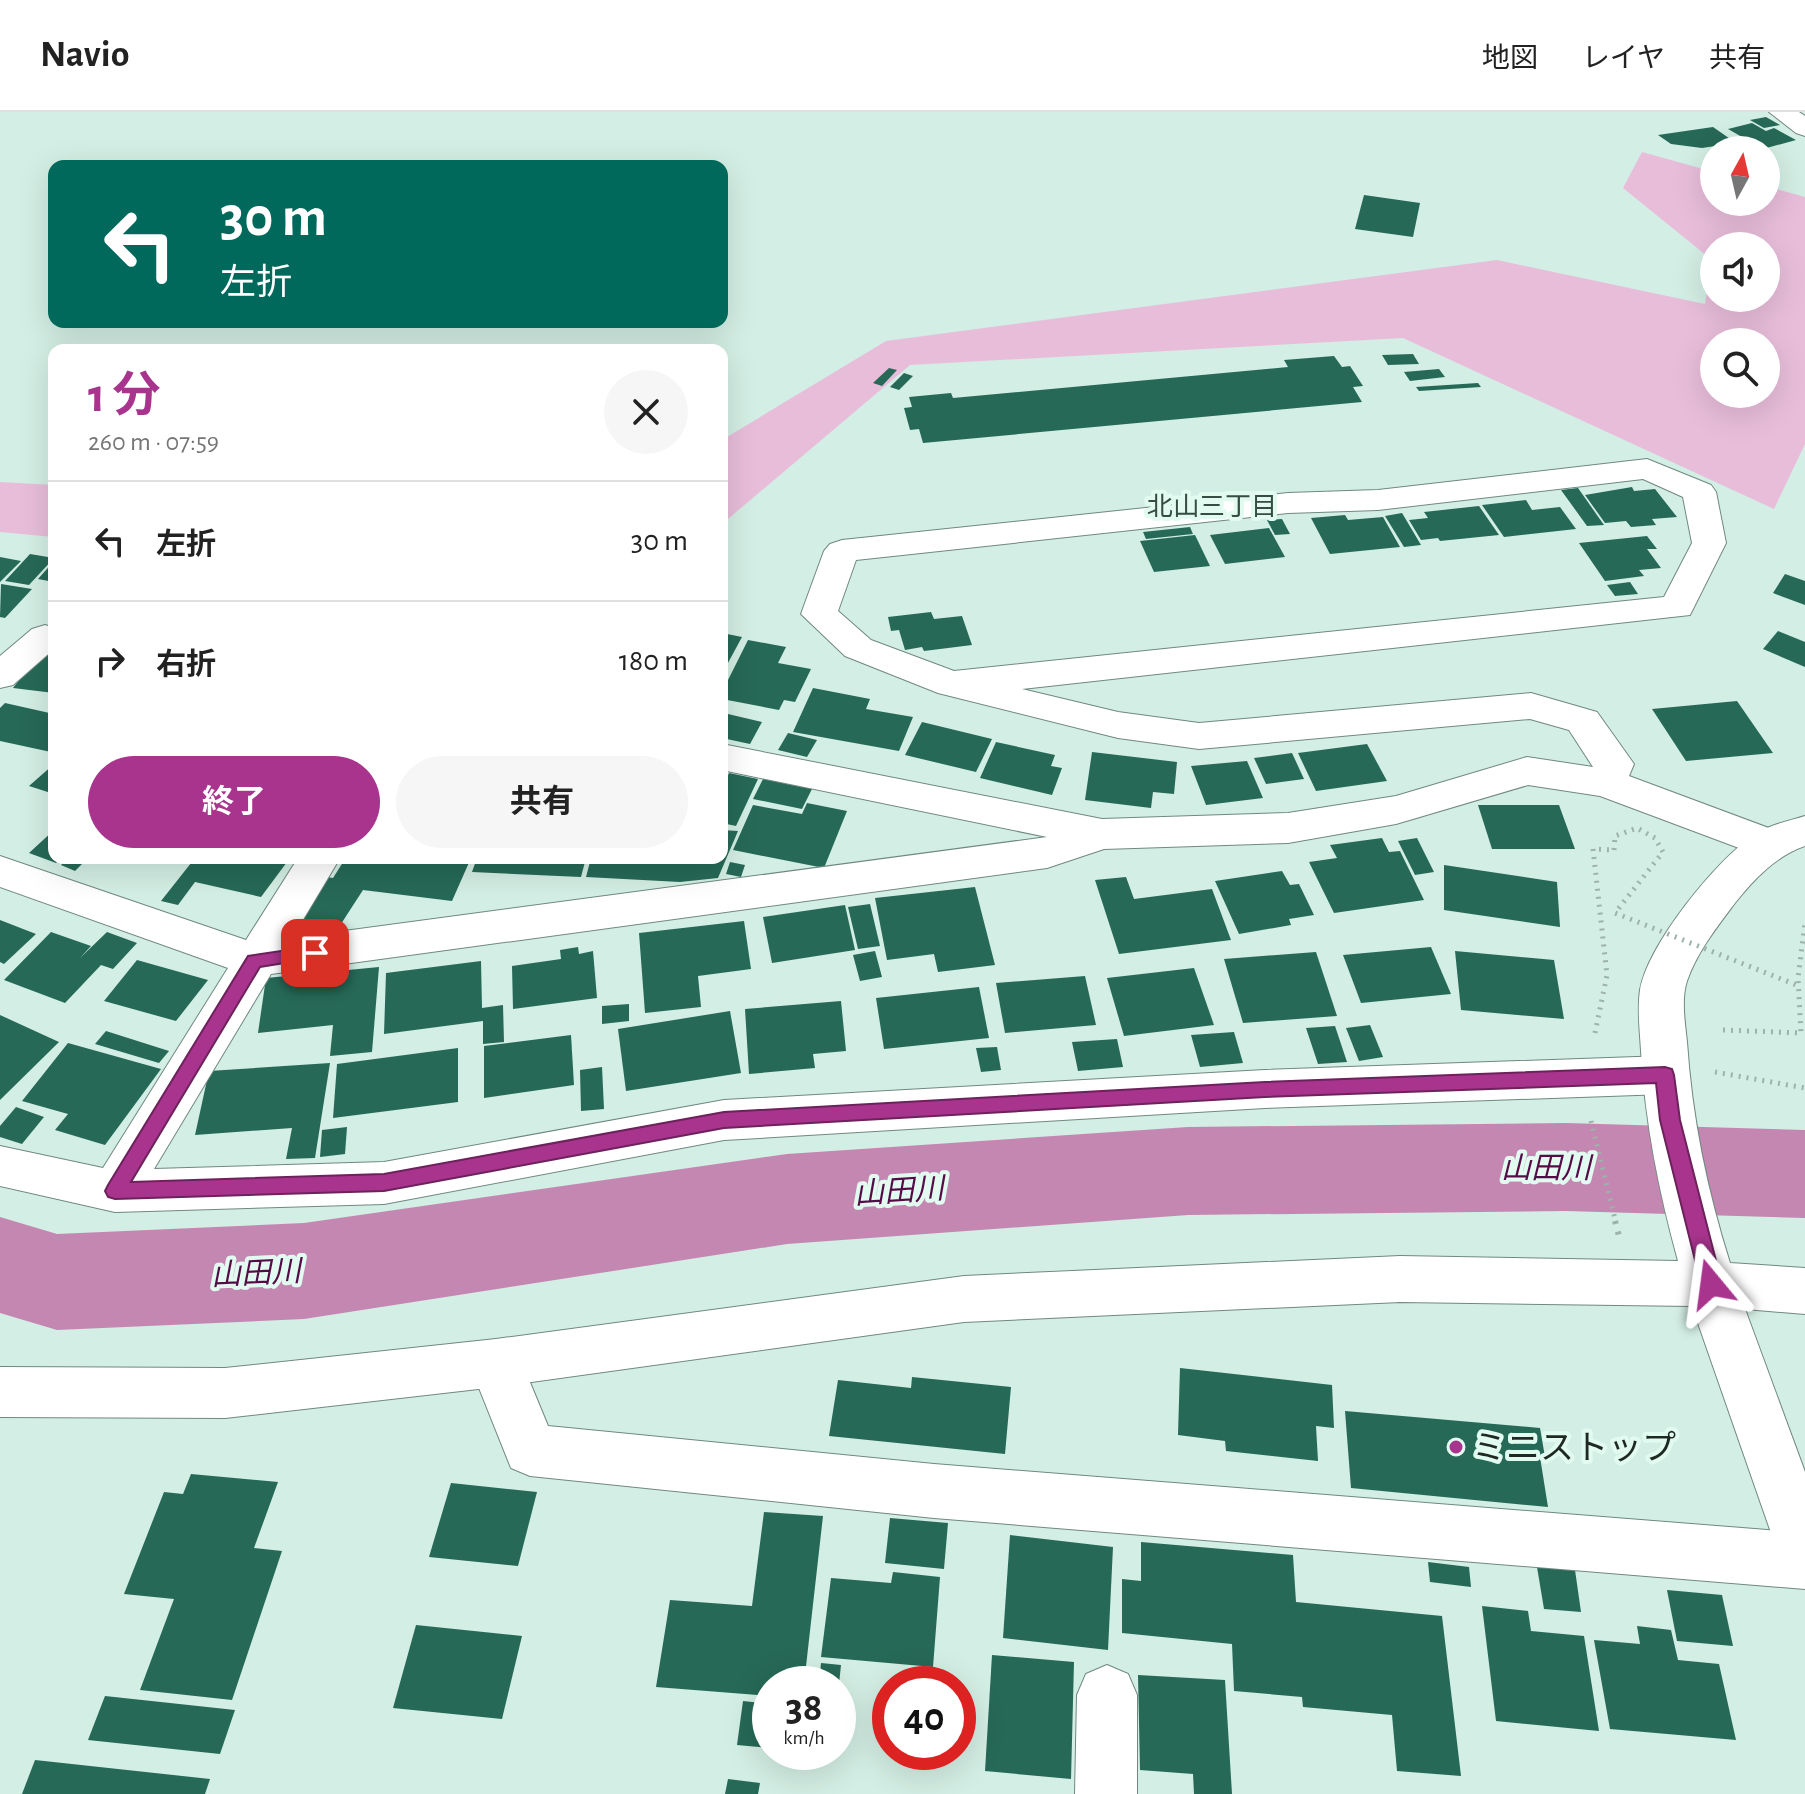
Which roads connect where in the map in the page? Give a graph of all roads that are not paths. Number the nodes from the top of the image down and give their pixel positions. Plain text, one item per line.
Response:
1 (1782, 112) edge
2 (1805, 128) edge
3 (0, 633) edge
4 (48, 638) edge
5 (48, 640) edge
6 (0, 676) edge
7 (951, 684) junction
8 (728, 758) edge
9 (1606, 783) junction
10 (1102, 834) junction
11 (1788, 838) edge
12 (315, 864) edge
13 (0, 871) edge
14 (254, 960) junction
15 (1666, 1086) junction
16 (0, 1166) edge
17 (115, 1191) junction
18 (1711, 1284) junction
19 (1805, 1291) edge
20 (496, 1363) junction
21 (0, 1392) edge
22 (1805, 1547) edge
23 (1805, 1561) edge
24 (1107, 1695) dead end
25 (1106, 1794) edge

1 - 2 street
3 - 4 street
5 - 6 street
7 - 7 street
7 - 9 street
8 - 10 street
9 - 10 street
9 - 11 street
10 - 14 street
11 - 15 street
12 - 14 street
13 - 14 street
14 - 17 street
15 - 17 street
15 - 18 street
16 - 17 street
18 - 19 street
18 - 20 street
18 - 22 street
20 - 21 street
20 - 23 street
24 - 25 street

